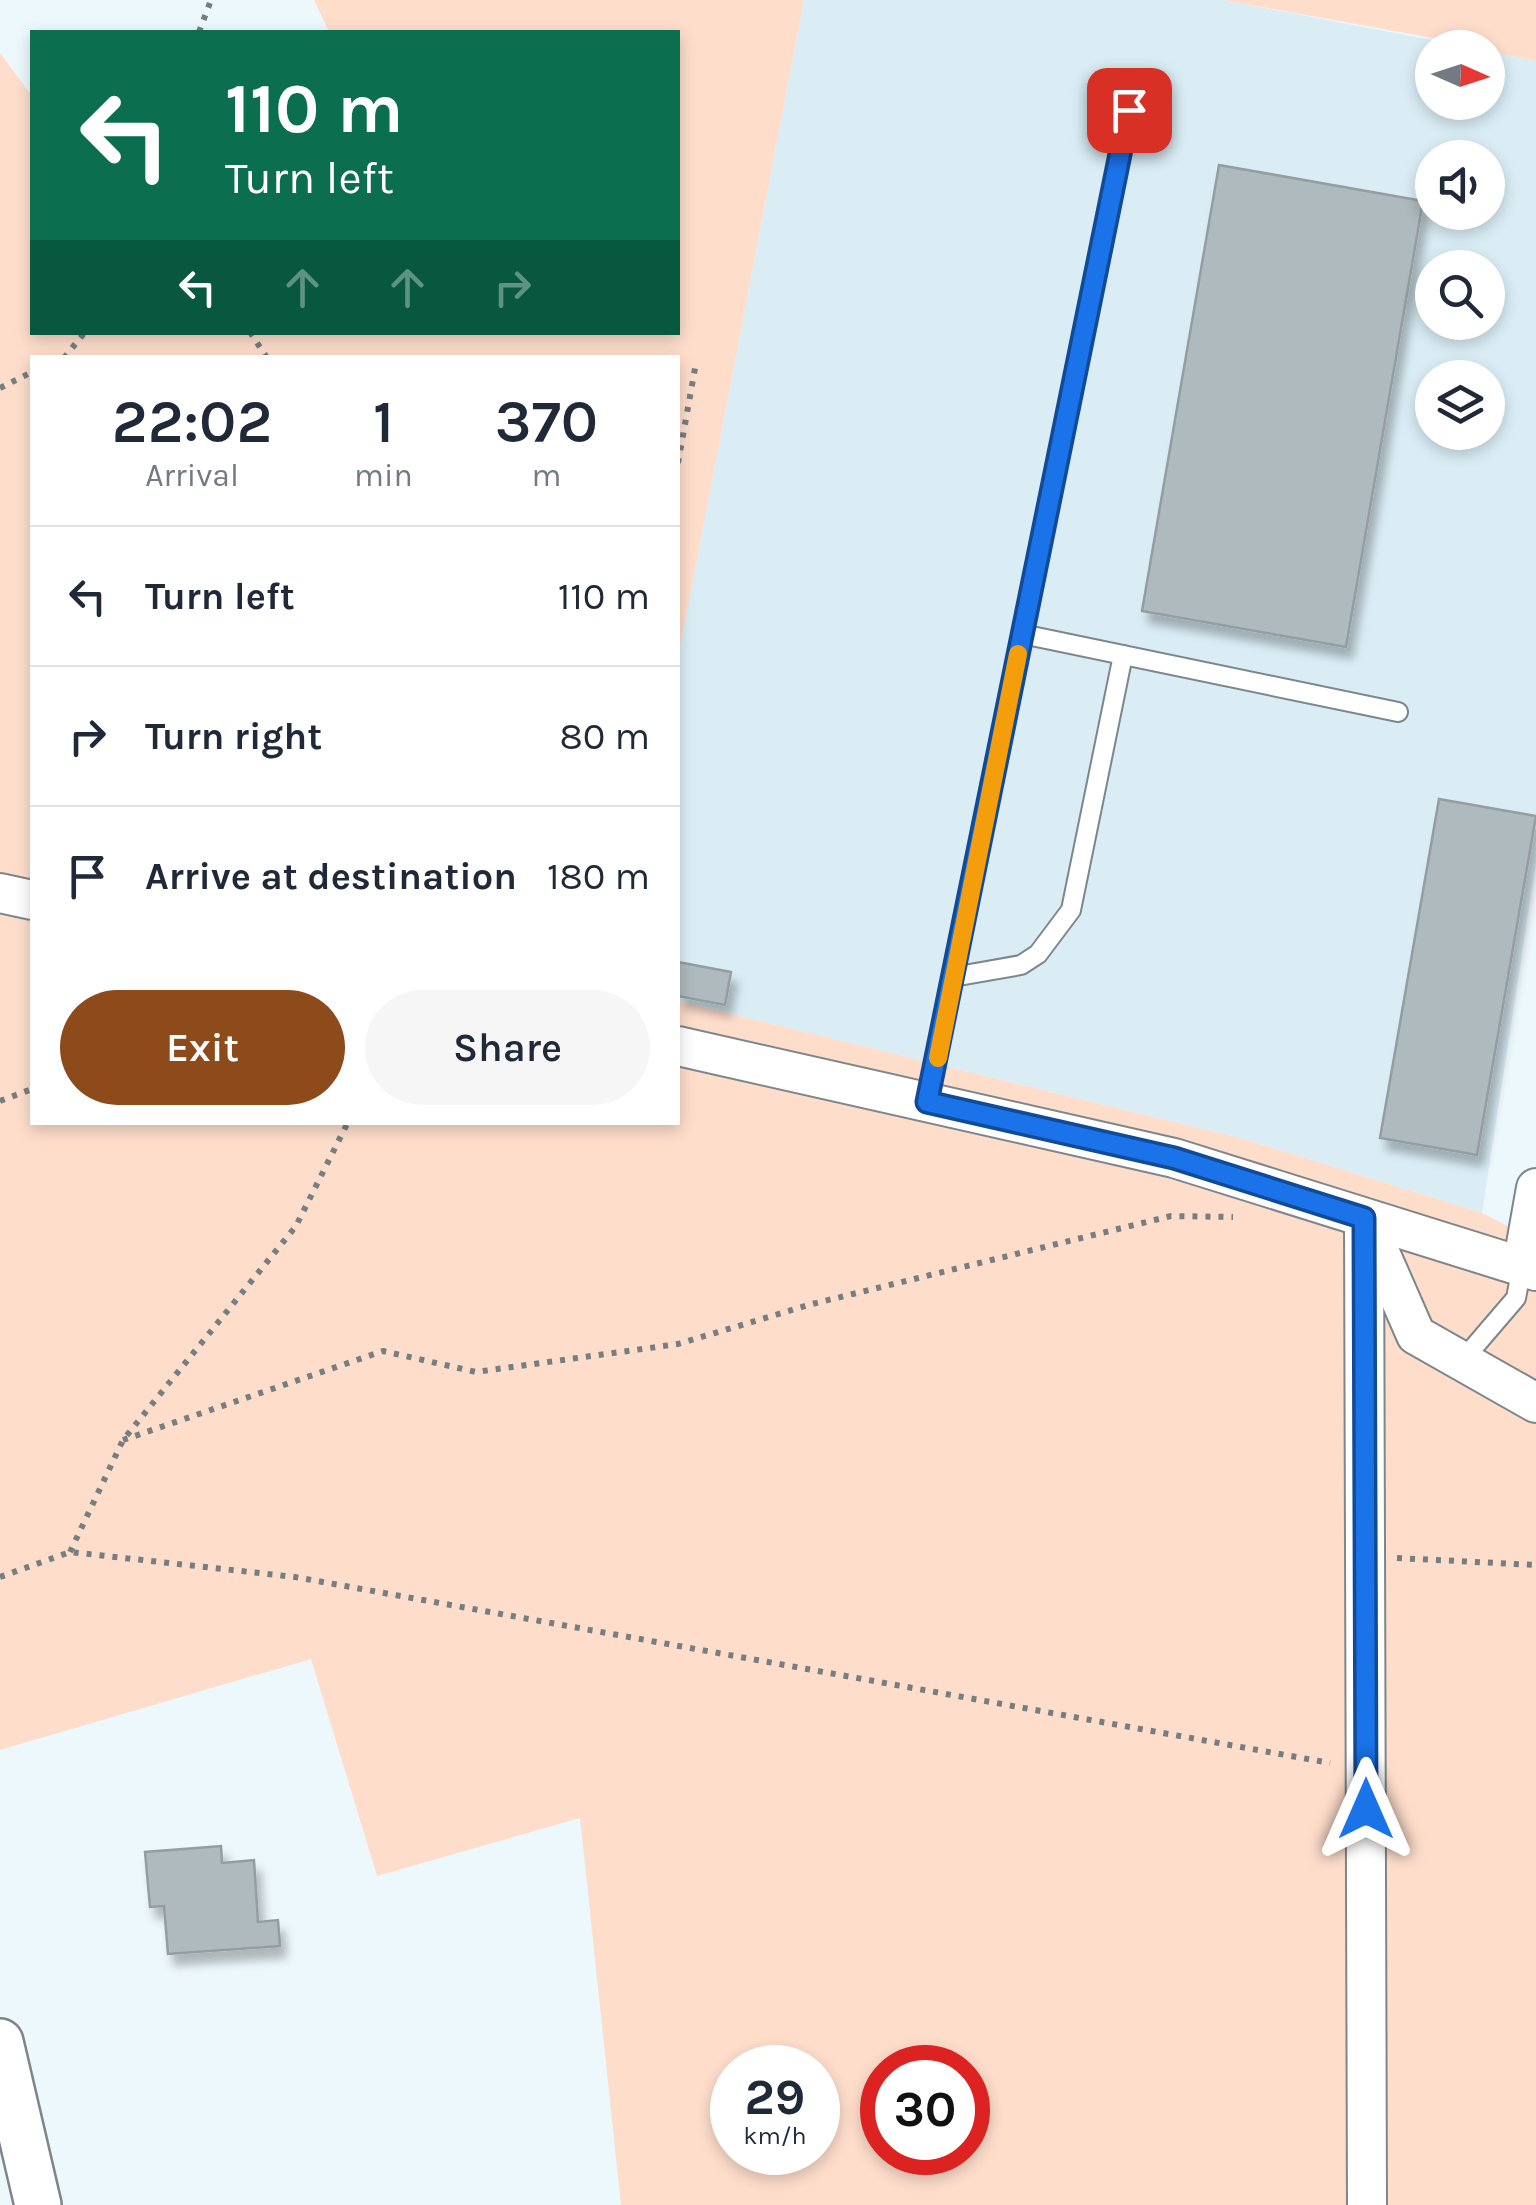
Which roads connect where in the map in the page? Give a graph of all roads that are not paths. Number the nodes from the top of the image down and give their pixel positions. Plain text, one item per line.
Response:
1 (1129, 110) dead end
2 (1022, 634) junction
3 (1123, 655) junction
4 (1398, 712) dead end
5 (0, 893) edge
6 (30, 900) edge
7 (952, 977) junction
8 (680, 1046) edge
9 (927, 1102) junction
10 (1536, 1188) edge
11 (1364, 1218) junction
12 (1529, 1269) edge
13 (1462, 1361) junction
14 (1536, 1403) edge
15 (0, 2042) edge
16 (38, 2205) edge
17 (1367, 2205) edge

1 - 2 lane
2 - 3 lane
2 - 7 lane
3 - 4 lane
3 - 7 lane
5 - 6 street
7 - 9 lane
8 - 9 street
9 - 11 street
10 - 12 street
11 - 12 street
11 - 13 street
11 - 17 street
12 - 13 lane
13 - 14 street
15 - 16 street

